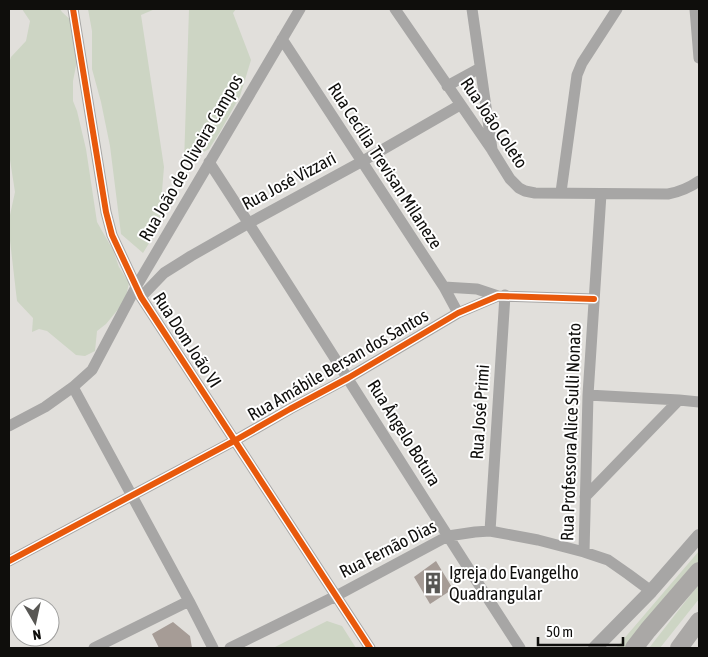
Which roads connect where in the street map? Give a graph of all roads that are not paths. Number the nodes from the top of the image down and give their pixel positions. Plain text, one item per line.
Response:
1 (73, 9) edge
2 (300, 9) edge
3 (395, 9) edge
4 (472, 9) edge
5 (617, 9) edge
6 (695, 9) edge
7 (282, 39) junction
8 (699, 58) edge
9 (480, 68) junction
10 (447, 86) junction
11 (460, 105) junction
12 (492, 150) junction
13 (209, 162) junction
14 (362, 162) junction
15 (699, 181) edge
16 (561, 192) junction
17 (601, 194) junction
18 (249, 223) junction
19 (444, 287) junction
20 (139, 292) junction
21 (501, 295) junction
22 (594, 299) junction
23 (458, 312) junction
24 (348, 378) junction
25 (73, 387) junction
26 (588, 395) junction
27 (679, 400) junction
28 (699, 402) edge
29 (9, 426) edge
30 (234, 441) junction
31 (132, 496) junction
32 (585, 497) junction
33 (490, 531) junction
34 (448, 536) junction
35 (699, 536) edge
36 (584, 552) junction
37 (9, 561) edge
38 (699, 571) edge
39 (651, 591) junction
40 (336, 596) junction
41 (189, 601) junction
42 (699, 621) edge
43 (94, 648) edge
44 (213, 648) edge
45 (230, 648) edge
46 (370, 648) edge
47 (520, 648) edge
48 (596, 648) edge
49 (634, 648) edge
50 (679, 648) edge

1 - 20 street, Rua Dom João VI
2 - 7 street, Rua João de Oliveira Campos
3 - 10 street, Rua João Coleto
4 - 9 street
5 - 16 street
6 - 8 street
7 - 13 street, Rua João de Oliveira Campos
7 - 14 street, Rua Cecília Trevisan Milaneze
9 - 10 street
9 - 12 street
10 - 11 street, Rua João Coleto
11 - 12 street, Rua João Coleto
11 - 14 street, Rua José Vizzari
12 - 16 street, Rua João Coleto
13 - 18 street, Rua Ângelo Botura
13 - 20 street, Rua João de Oliveira Campos
14 - 18 street, Rua José Vizzari
14 - 19 street, Rua Cecília Trevisan Milaneze
15 - 17 street, Rua João Coleto
16 - 17 street, Rua João Coleto
17 - 22 street, Rua Professora Alice Sulli Nonato
18 - 20 street, Rua José Vizzari
18 - 24 street, Rua Ângelo Botura
19 - 21 street
19 - 23 street, Rua Cecília Trevisan Milaneze
20 - 25 street, Rua João de Oliveira Campos
20 - 30 street, Rua Dom João VI
21 - 22 street
21 - 23 street, Rua Amábile Bersan dos Santos
21 - 33 street, Rua José Primi
22 - 26 street, Rua Professora Alice Sulli Nonato
23 - 24 street, Rua Amábile Bersan dos Santos
24 - 30 street, Rua Amábile Bersan dos Santos
24 - 34 street, Rua Ângelo Botura
25 - 29 street, Rua João de Oliveira Campos
25 - 31 street
26 - 27 street
26 - 32 street, Rua Professora Alice Sulli Nonato
27 - 28 street
27 - 32 street
30 - 31 street, Rua Amábile Bersan dos Santos
30 - 40 street, Rua Dom João VI
31 - 37 street, Rua Amábile Bersan dos Santos
31 - 41 street
32 - 36 street, Rua Professora Alice Sulli Nonato
33 - 34 street, Rua Fernão Dias
33 - 36 street, Rua Fernão Dias
34 - 40 street, Rua Fernão Dias
34 - 47 street, Rua Ângelo Botura
35 - 39 street
36 - 39 street, Rua Fernão Dias
38 - 49 main road
39 - 48 street
40 - 45 street, Rua Fernão Dias
40 - 46 street, Rua Dom João VI
41 - 43 street
41 - 44 street
42 - 50 main road

